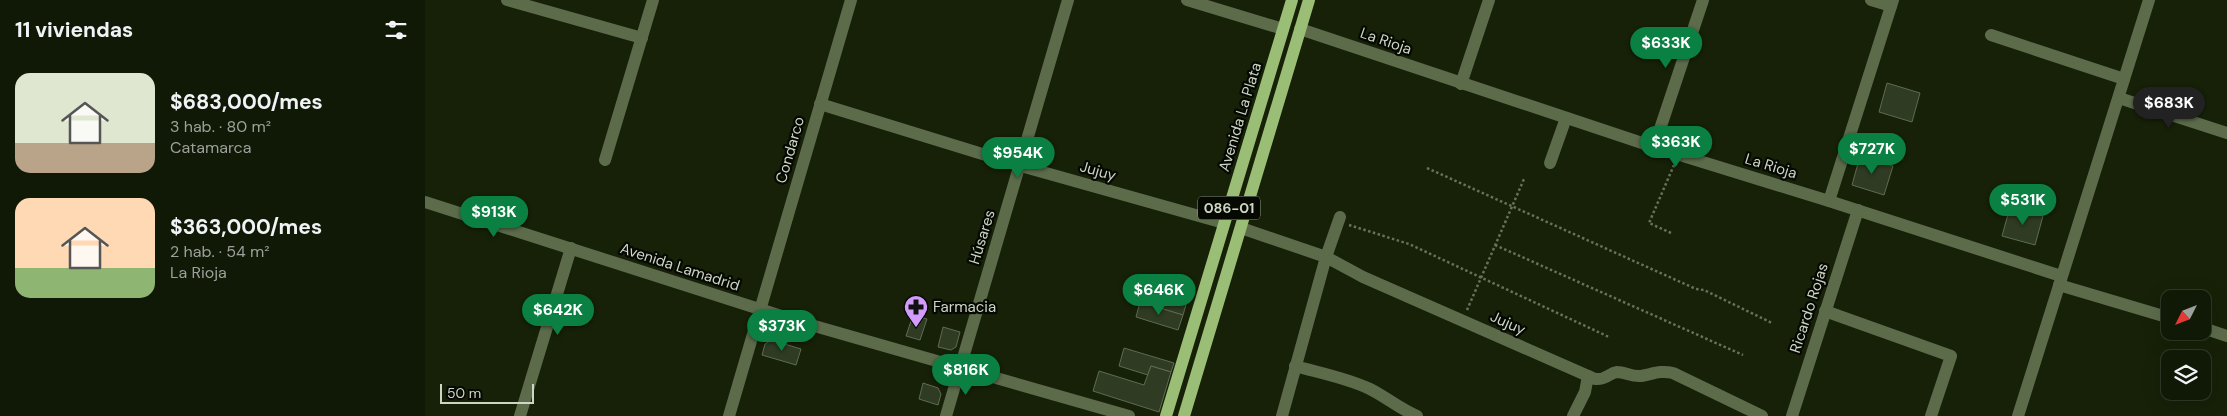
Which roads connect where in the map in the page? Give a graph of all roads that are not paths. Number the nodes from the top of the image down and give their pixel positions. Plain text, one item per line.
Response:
1 (507, 0) edge
2 (653, 0) edge
3 (851, 0) edge
4 (1068, 0) edge
5 (1187, 0) edge
6 (1292, 0) edge
7 (1309, 0) edge
8 (1489, 0) edge
9 (1703, 0) edge
10 (1871, 0) edge
11 (2149, 0) edge
12 (1892, 3) edge
13 (1283, 29) junction
14 (1300, 29) junction
15 (1991, 35) dead end
16 (642, 38) junction
17 (2125, 79) junction
18 (1461, 84) junction
19 (2119, 98) junction
20 (820, 104) junction
21 (1566, 118) junction
22 (2227, 133) edge
23 (1655, 147) junction
24 (605, 160) dead end
25 (1551, 163) dead end
26 (1021, 166) junction
27 (1829, 201) junction
28 (425, 202) edge
29 (1858, 210) junction
30 (1339, 220) road end
31 (1224, 223) junction
32 (1241, 228) junction
33 (571, 248) junction
34 (1326, 257) junction
35 (2060, 281) junction
36 (760, 310) junction
37 (1825, 311) junction
38 (2161, 315) edge
39 (2211, 331) edge
40 (2227, 336) edge
41 (1295, 366) junction
42 (960, 368) junction
43 (1588, 376) junction
44 (1400, 413) edge
45 (520, 416) edge
46 (729, 416) edge
47 (946, 416) edge
48 (1129, 416) edge
49 (1166, 416) edge
50 (1183, 416) edge
51 (1282, 416) edge
52 (1417, 416) edge
53 (1573, 416) edge
54 (1762, 416) edge
55 (1792, 416) edge
56 (1931, 416) edge
57 (2019, 416) edge

1 - 16 street
2 - 16 street
3 - 20 street, Condarco
4 - 26 street, Húsares
5 - 13 street
6 - 13 main road, Avenida La Plata / 086-01
7 - 14 main road, 086-01
8 - 18 street
9 - 23 street
10 - 12 street
11 - 17 street
12 - 27 street
13 - 31 main road, Avenida La Plata / 086-01
14 - 18 street, La Rioja
14 - 32 main road, 086-01
15 - 17 street
16 - 24 street
17 - 19 street
18 - 21 street, La Rioja
19 - 22 street
19 - 35 street
20 - 26 street, Jujuy
20 - 36 street, Condarco
21 - 23 street, La Rioja
21 - 25 street
23 - 27 street, La Rioja
26 - 31 street, Jujuy
26 - 42 street, Húsares
27 - 29 street, La Rioja
28 - 33 street, Avenida Lamadrid
29 - 35 street, La Rioja
29 - 37 street, Ricardo Rojas
30 - 34 street
31 - 49 main road, Avenida La Plata / 086-01
32 - 34 street, Jujuy
32 - 50 main road, 086-01
33 - 36 street, Avenida Lamadrid
33 - 45 street
34 - 41 street
34 - 43 street, Jujuy
35 - 38 street, La Rioja
35 - 57 street
36 - 42 street, Avenida Lamadrid
36 - 46 street, Condarco
37 - 55 street, Ricardo Rojas
37 - 56 street
39 - 40 street
41 - 44 street
41 - 51 street
42 - 47 street, Húsares
42 - 48 street, Avenida Lamadrid
43 - 53 street
43 - 54 street, Jujuy
44 - 52 street

